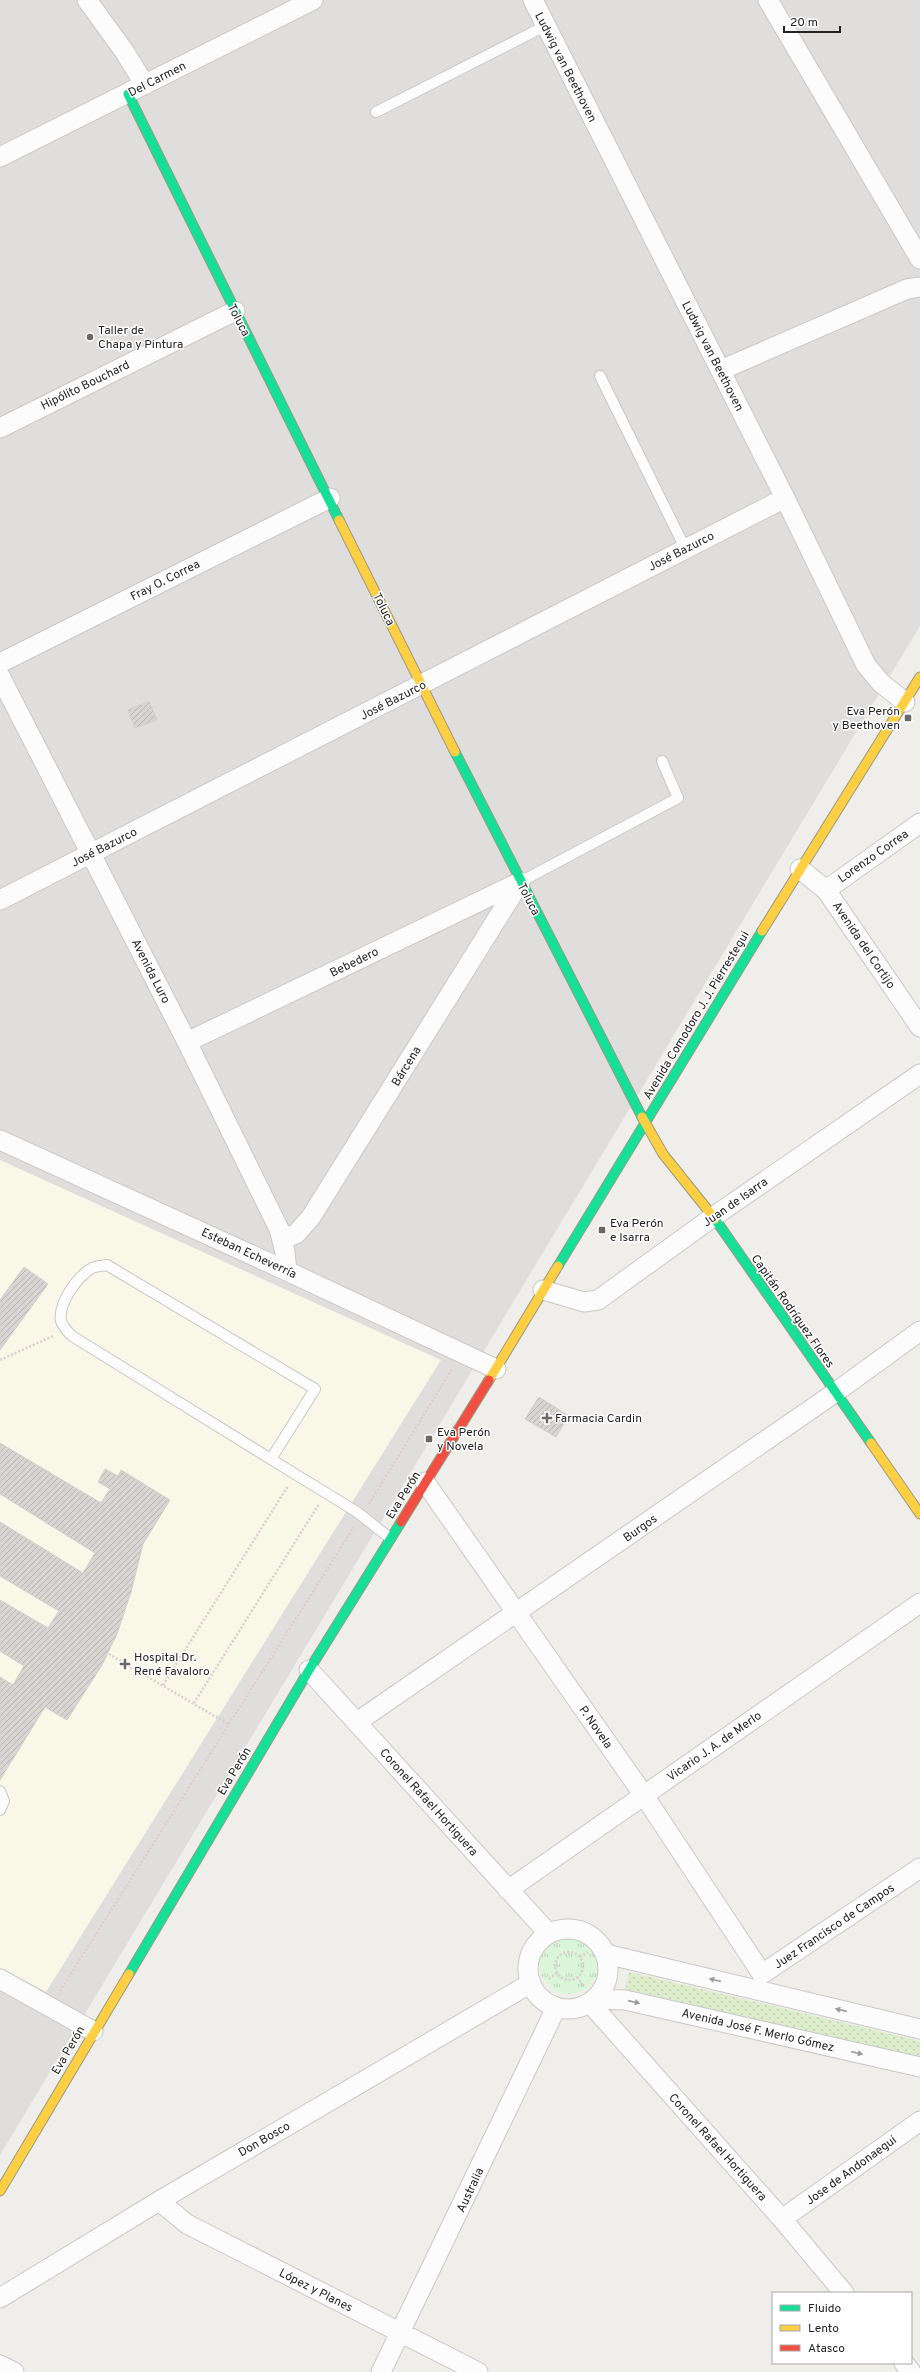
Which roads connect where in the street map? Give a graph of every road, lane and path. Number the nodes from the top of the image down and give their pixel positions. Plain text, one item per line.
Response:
1 (87, 0) edge
2 (313, 0) edge
3 (533, 0) edge
4 (768, 0) edge
5 (545, 26) junction
6 (137, 90) junction
7 (376, 112) dead end
8 (0, 157) edge
9 (920, 259) edge
10 (920, 287) edge
11 (235, 311) junction
12 (721, 370) junction
13 (600, 376) dead end
14 (0, 428) edge
15 (330, 498) junction
16 (785, 498) junction
17 (685, 548) junction
18 (0, 663) edge
19 (0, 676) edge
20 (920, 676) edge
21 (421, 686) junction
22 (905, 702) junction
23 (662, 761) dead end
24 (920, 824) edge
25 (91, 854) junction
26 (800, 869) junction
27 (520, 882) junction
28 (826, 890) junction
29 (0, 900) edge
30 (920, 1027) edge
31 (187, 1042) junction
32 (920, 1074) edge
33 (644, 1123) junction
34 (0, 1140) edge
35 (713, 1217) junction
36 (282, 1239) junction
37 (287, 1271) junction
38 (543, 1290) junction
39 (66, 1330) junction
40 (920, 1331) edge
41 (462, 1353) junction
42 (0, 1360) edge
43 (496, 1369) junction
44 (836, 1392) junction
45 (271, 1459) junction
46 (295, 1474) junction
47 (424, 1482) junction
48 (326, 1492) junction
49 (920, 1514) edge
50 (362, 1516) junction
51 (390, 1538) junction
52 (920, 1603) edge
53 (516, 1613) junction
54 (109, 1654) dead end
55 (309, 1670) junction
56 (163, 1685) junction
57 (194, 1703) junction
58 (357, 1722) junction
59 (228, 1724) junction
60 (0, 1791) edge
61 (644, 1794) junction
62 (0, 1810) edge
63 (920, 1868) edge
64 (508, 1890) junction
65 (549, 1934) junction
66 (606, 1954) junction
67 (0, 1979) edge
68 (572, 1980) joint
69 (761, 1982) junction
70 (531, 1983) junction
71 (593, 2001) junction
72 (49, 2007) junction
73 (556, 2008) junction
74 (920, 2029) edge
75 (93, 2031) junction
76 (920, 2067) edge
77 (920, 2121) edge
78 (0, 2191) edge
79 (159, 2201) junction
80 (782, 2220) junction
81 (843, 2292) edge
82 (0, 2298) edge
83 (401, 2334) junction
84 (0, 2365) edge
85 (14, 2372) edge
86 (381, 2372) edge
87 (478, 2372) edge

1 - 6 street, Toluca
2 - 6 street, Del Carmen
3 - 5 street, Ludwig van Beethoven
4 - 9 street
5 - 7 lane
5 - 12 street, Ludwig van Beethoven
6 - 8 street, Del Carmen
6 - 11 main road, Toluca
10 - 12 street
11 - 14 street, Hipólito Bouchard
11 - 15 main road, Toluca
12 - 16 street, Ludwig van Beethoven
13 - 17 lane
15 - 18 street, Fray O. Correa
15 - 21 main road, Toluca
16 - 17 street, José Bazurco
16 - 22 street, Ludwig van Beethoven
17 - 21 street, José Bazurco
19 - 25 street, Avenida Luro
20 - 22 main road, Avenida Comodoro J. J. Pierrestegui
21 - 25 street, José Bazurco
21 - 27 main road, Toluca
22 - 26 main road, Avenida Comodoro J. J. Pierrestegui
23 - 27 lane
24 - 28 street, Lorenzo Correa
25 - 29 street, José Bazurco
25 - 31 street, Avenida Luro
26 - 28 street, Avenida del Cortijo
26 - 33 main road, Avenida Comodoro J. J. Pierrestegui
27 - 31 street, Bebedero
27 - 33 main road, Toluca
27 - 36 street, Bárcena
28 - 30 street, Avenida del Cortijo
31 - 36 street, Avenida Luro
32 - 35 street, Juan de Isarra
33 - 35 main road, Capitán Rodríguez Flores
33 - 38 main road, Avenida Comodoro J. J. Pierrestegui
34 - 37 street, Esteban Echeverría
35 - 38 street, Juan de Isarra
35 - 44 main road, Capitán Rodríguez Flores
36 - 37 street, Avenida Luro
37 - 41 street, Esteban Echeverría
38 - 43 main road, Avenida Comodoro J. J. Pierrestegui
39 - 42 path
39 - 45 lane
39 - 45 lane
40 - 44 street, Burgos
41 - 43 street, Esteban Echeverría
41 - 50 path
43 - 47 main road, Eva Perón
44 - 49 main road, Capitán Rodríguez Flores
44 - 53 street, Burgos
45 - 46 lane
46 - 48 lane
46 - 56 path
47 - 51 main road, Eva Perón
47 - 53 street, P. Novela
48 - 50 lane
48 - 57 path
50 - 51 lane
50 - 59 path
51 - 55 main road, Eva Perón
52 - 61 street, Vicario J. A. de Merlo
53 - 58 street, Burgos
53 - 61 street, P. Novela
54 - 56 path
55 - 58 street, Coronel Rafael Hortiguera
55 - 75 main road, Eva Perón
56 - 57 path
57 - 59 path
58 - 64 street, Coronel Rafael Hortiguera
59 - 72 path
60 - 62 lane
61 - 64 street, Vicario J. A. de Merlo
61 - 69 street, P. Novela
63 - 69 street, Juez Francisco de Campos
64 - 65 street, Coronel Rafael Hortiguera
65 - 66 street
65 - 70 street
69 -> 66 street
66 - 71 street
67 - 72 street
68 - 68 path
74 -> 69 street
70 - 73 street
70 - 79 street, Don Bosco
71 - 73 street, Avenida José F. Merlo Gómez
71 -> 76 street, Avenida José F. Merlo Gómez
71 - 80 street, Coronel Rafael Hortiguera
72 - 75 street
73 - 83 street, Australia
75 - 78 main road, Eva Perón
77 - 80 street, Jose de Andonaegui
79 - 82 street, Don Bosco
79 - 83 street, López y Planes
80 - 81 street, Coronel Rafael Hortiguera
83 - 86 street, Australia
83 - 87 street, López y Planes
84 - 85 street

